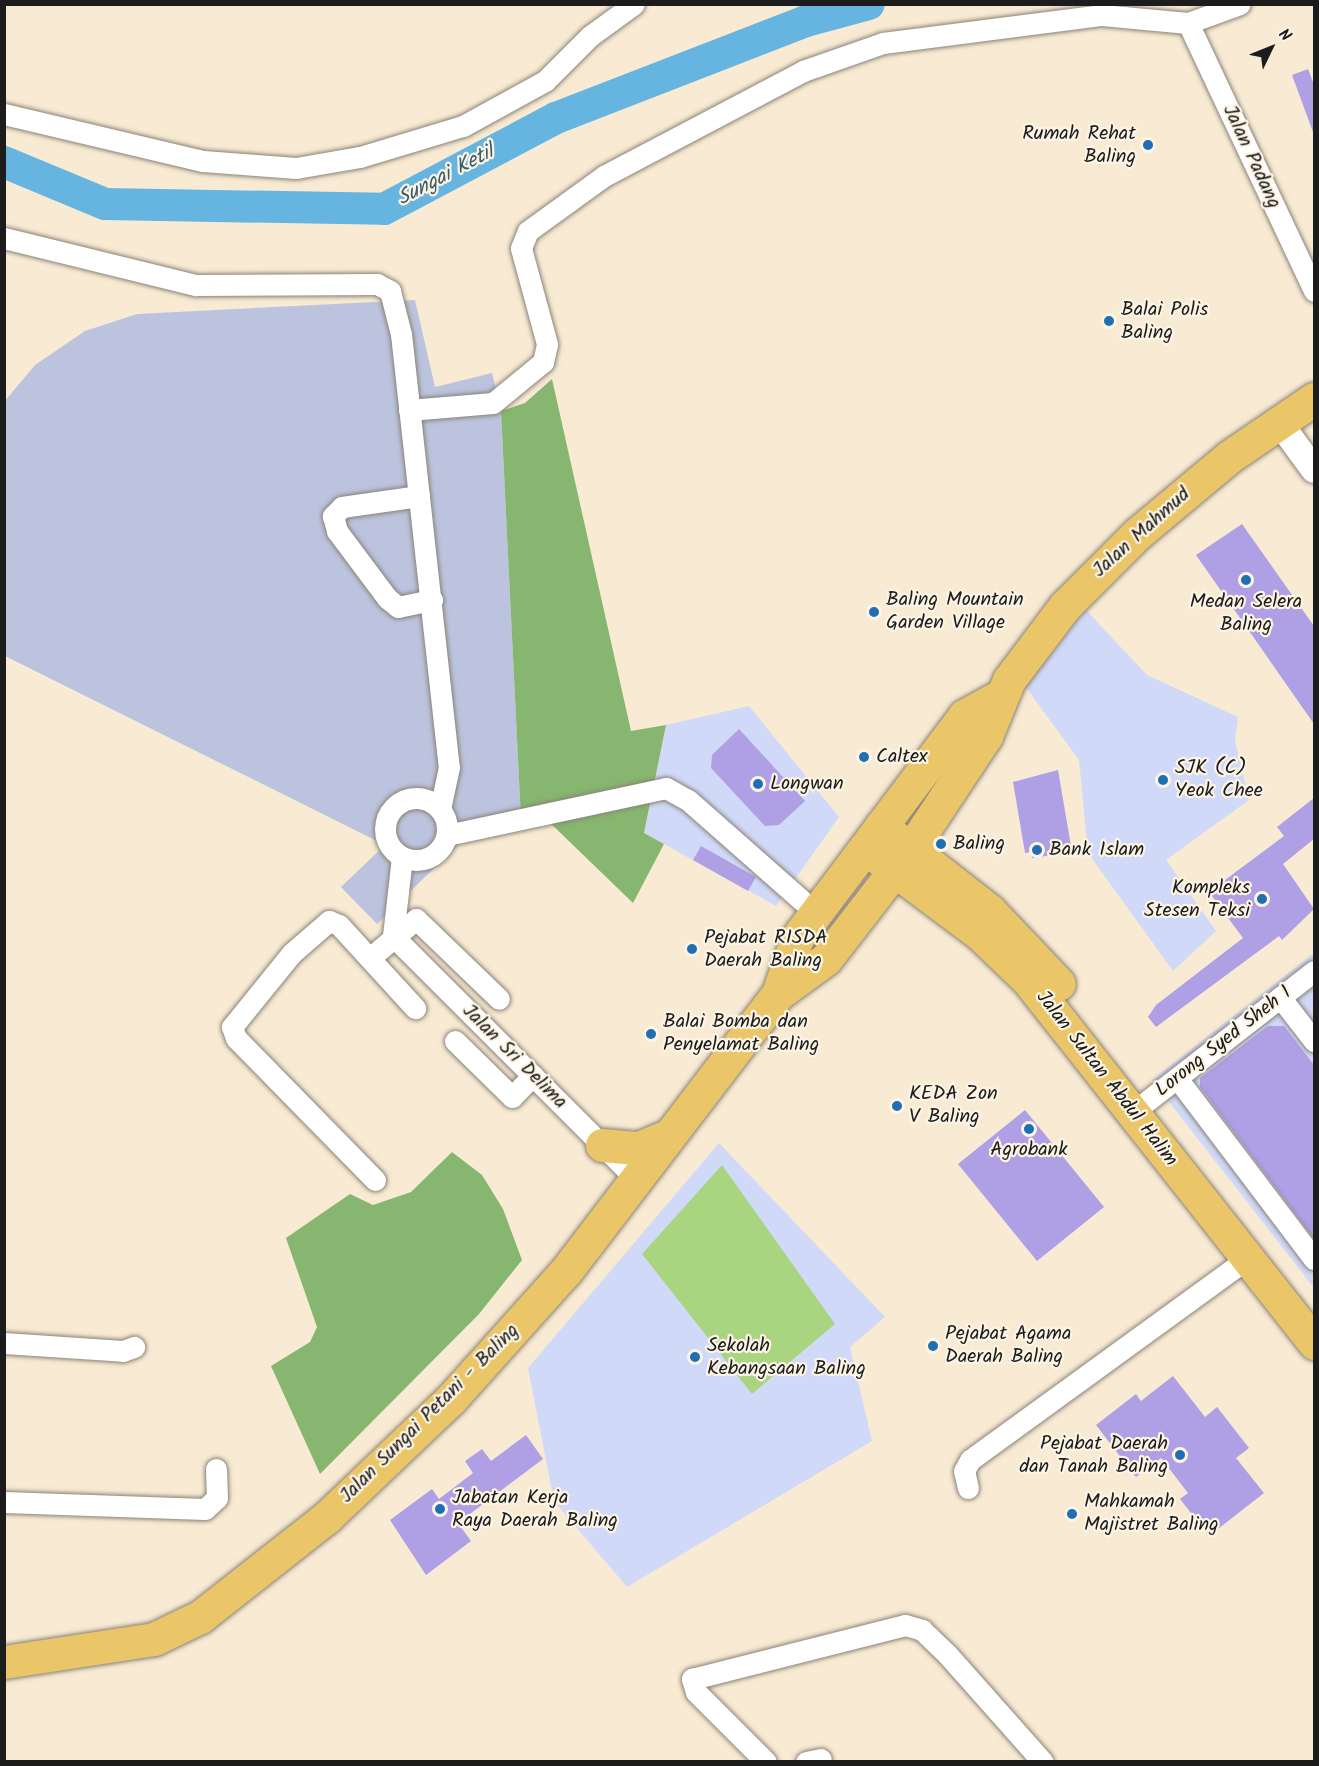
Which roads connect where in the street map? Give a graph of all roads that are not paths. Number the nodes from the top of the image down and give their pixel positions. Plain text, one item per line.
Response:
1 (634, 4) edge
2 (1240, 4) edge
3 (1188, 23) junction
4 (4, 114) edge
5 (4, 238) edge
6 (1314, 291) edge
7 (1314, 399) edge
8 (409, 410) junction
9 (1279, 422) junction
10 (1314, 470) edge
11 (419, 496) junction
12 (432, 600) junction
13 (998, 697) junction
14 (940, 806) junction
15 (440, 809) junction
16 (447, 835) junction
17 (873, 837) junction
18 (402, 857) junction
19 (902, 859) junction
20 (940, 872) junction
21 (816, 913) junction
22 (393, 936) junction
23 (371, 957) junction
24 (1314, 971) edge
25 (778, 994) junction
26 (1280, 998) junction
27 (499, 999) dead end
28 (416, 1008) dead end
29 (454, 1041) dead end
30 (1314, 1041) edge
31 (533, 1075) junction
32 (1177, 1078) junction
33 (1141, 1106) junction
34 (669, 1135) junction
35 (602, 1144) junction
36 (635, 1178) junction
37 (375, 1180) dead end
38 (1248, 1258) junction
39 (1314, 1259) edge
40 (1314, 1311) edge
41 (4, 1343) edge
42 (1314, 1343) edge
43 (134, 1347) dead end
44 (216, 1469) dead end
45 (968, 1488) dead end
46 (4, 1502) edge
47 (4, 1662) edge
48 (766, 1761) edge
49 (1043, 1761) edge

1 - 4 street
2 - 3 street
3 - 6 street, Jalan Padang
3 - 8 street
5 - 8 street
7 - 9 main road, Jalan Mahmud
8 - 11 street
9 - 10 street
9 - 13 main road, Jalan Mahmud
11 - 12 street
11 - 12 street
12 - 15 street
13 - 14 main road, Jalan Mahmud
13 - 17 main road, Jalan Mahmud
14 - 19 main road, Jalan Mahmud
14 - 20 main road
15 - 16 street
15 - 18 street
16 - 18 street
16 - 21 street
17 - 19 main road, Jalan Sultan Abdul Halim
17 - 21 main road, Jalan Sungai Petani - Baling
18 - 22 street
19 - 20 main road, Jalan Sultan Abdul Halim
19 - 25 main road, Jalan Sungai Petani - Baling
19 - 33 main road, Jalan Sultan Abdul Halim
20 - 33 main road, Jalan Sultan Abdul Halim
21 - 25 main road, Jalan Sungai Petani - Baling
22 - 23 street
22 - 27 street
22 - 31 street, Jalan Sri Delima
23 - 28 street
23 - 37 street
24 - 26 street, Lorong Syed Sheh 1
25 - 34 main road, Jalan Sungai Petani - Baling
26 - 30 street
26 - 32 street, Lorong Syed Sheh 1
29 - 31 street
31 - 35 street, Jalan Sri Delima
32 - 33 street, Lorong Syed Sheh 1
32 - 39 street
33 - 38 main road, Jalan Sultan Abdul Halim
33 - 40 main road, Jalan Sultan Abdul Halim
34 - 35 main road
34 - 36 main road, Jalan Sungai Petani - Baling
35 - 36 street, Jalan Sri Delima
36 - 47 main road, Jalan Sungai Petani - Baling
38 - 42 main road, Jalan Sultan Abdul Halim
38 - 45 street
41 - 43 street
44 - 46 street
48 - 49 street

